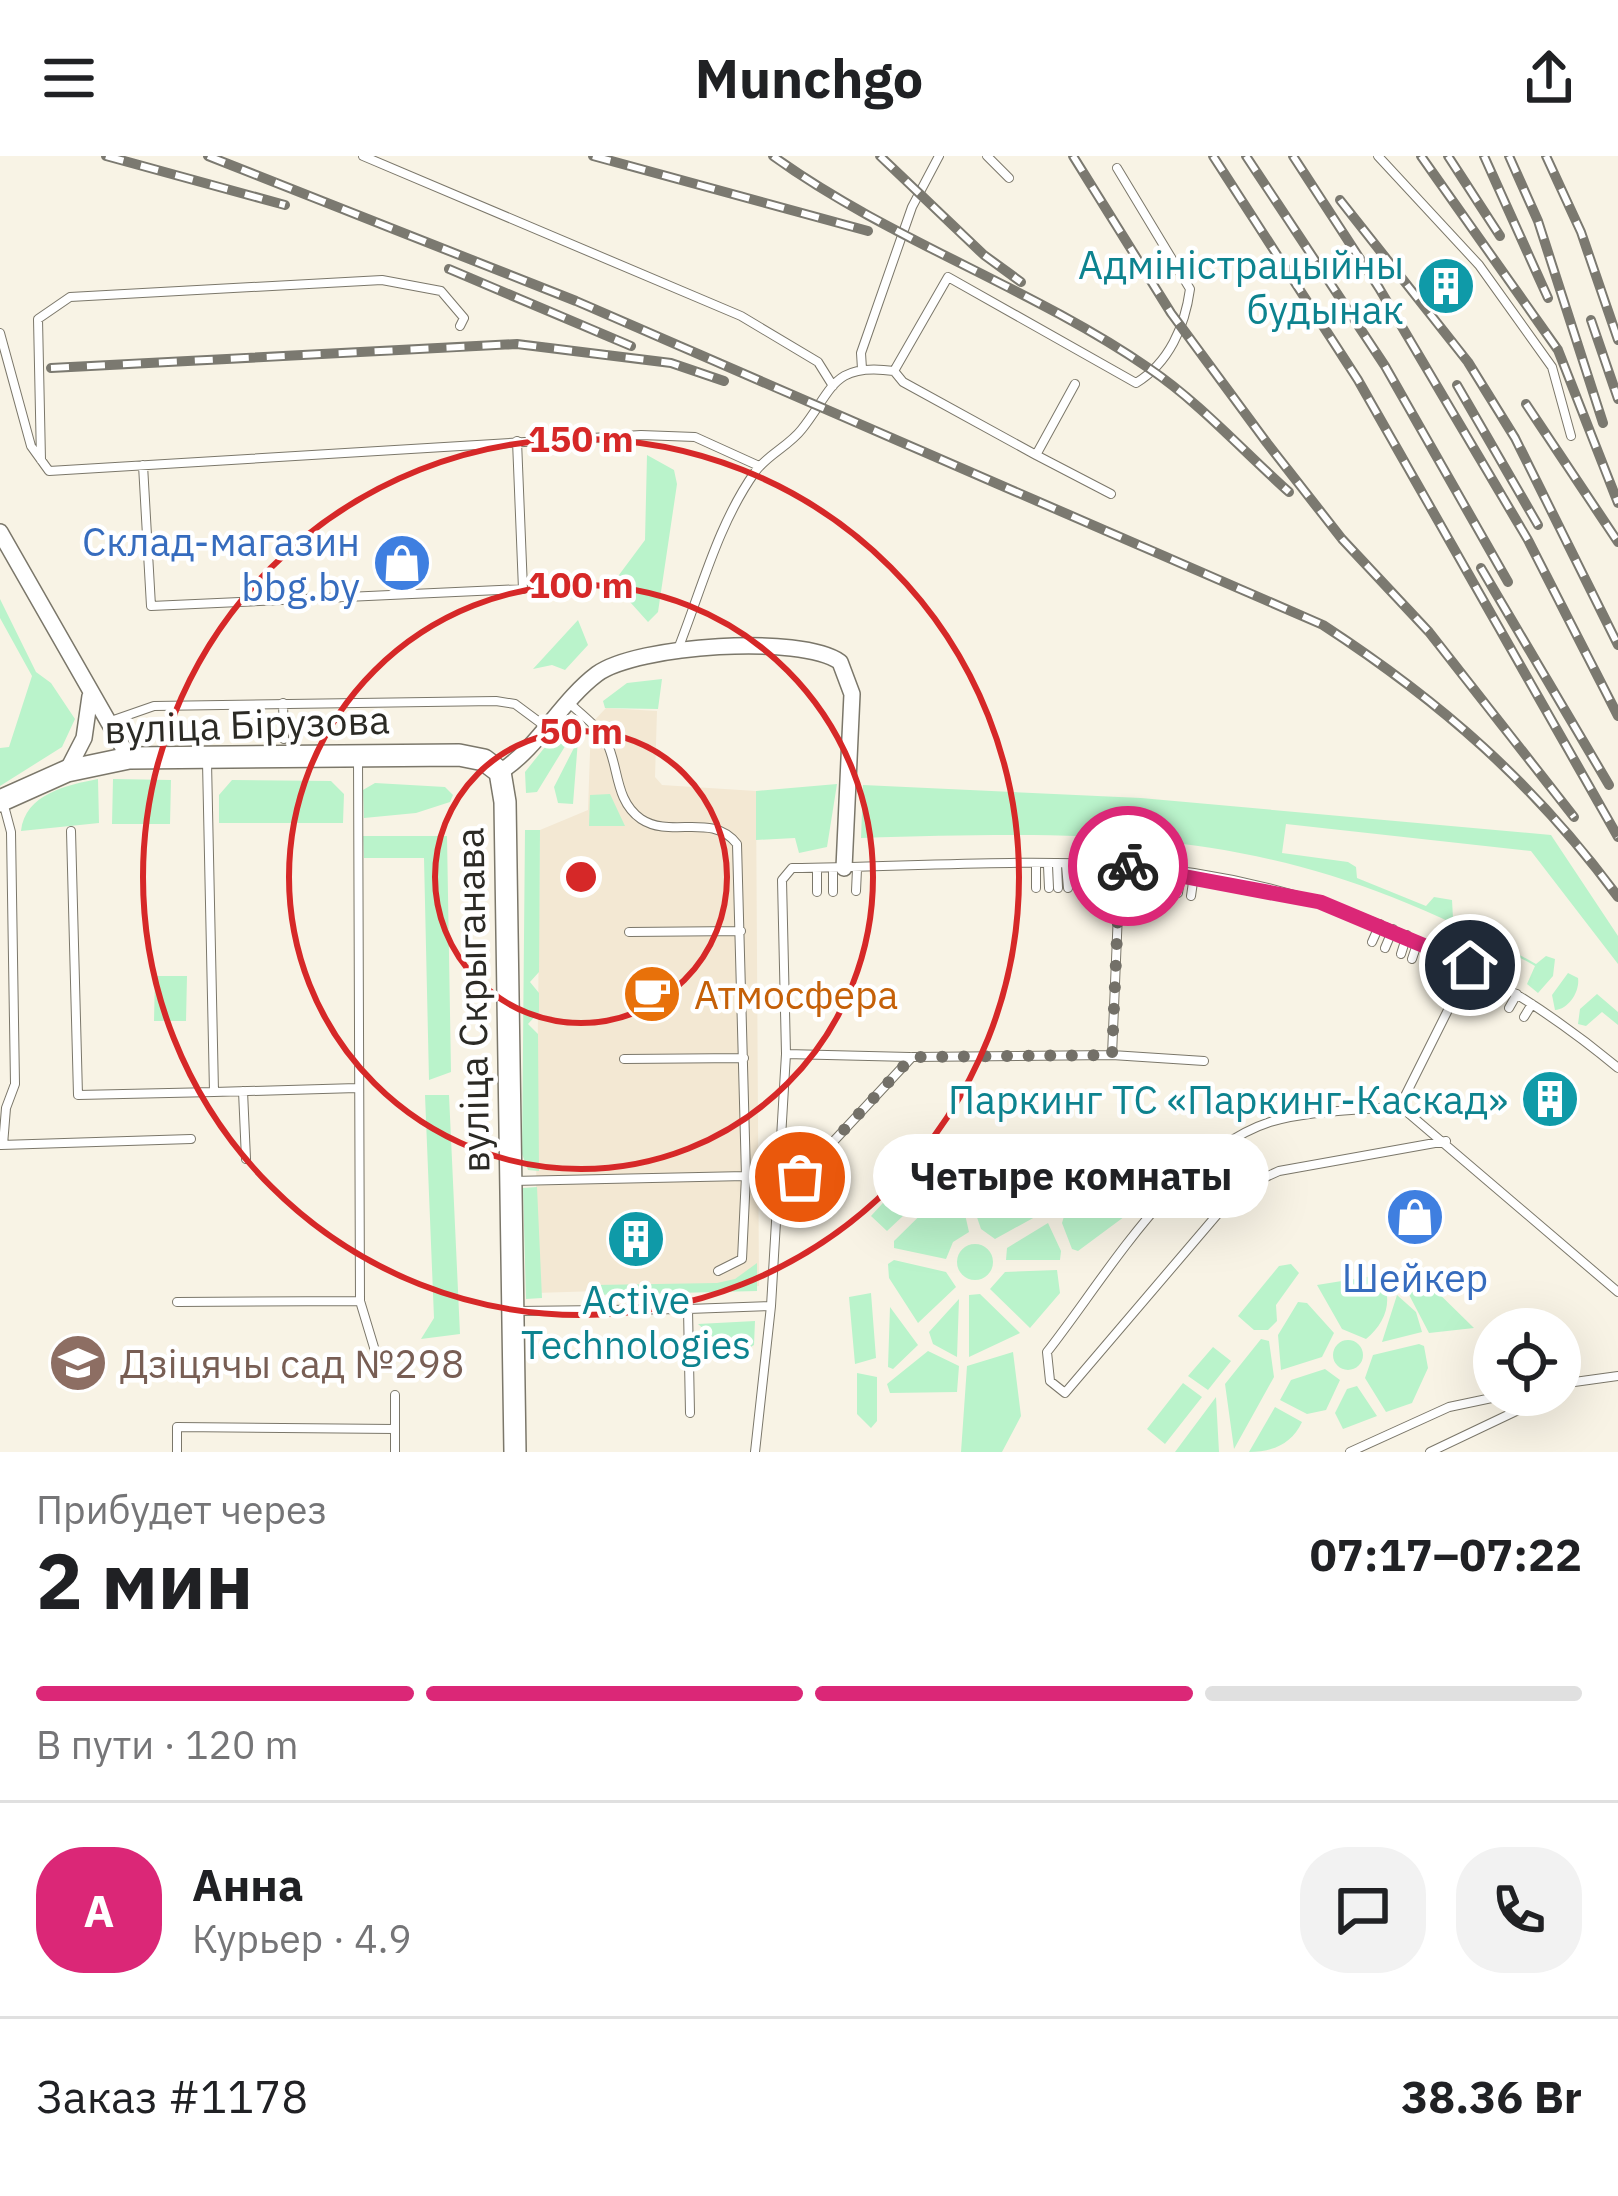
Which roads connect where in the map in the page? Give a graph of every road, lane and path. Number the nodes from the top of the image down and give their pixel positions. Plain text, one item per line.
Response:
1 (363, 156) edge
2 (939, 156) edge
3 (987, 156) edge
4 (1378, 156) edge
5 (1117, 168) dead end
6 (1009, 178) dead end
7 (460, 326) dead end
8 (0, 333) edge
9 (862, 369) junction
10 (894, 371) junction
11 (1075, 384) dead end
12 (832, 386) junction
13 (1571, 436) dead end
14 (518, 441) junction
15 (1036, 455) junction
16 (41, 461) junction
17 (143, 465) junction
18 (759, 466) junction
19 (1111, 494) dead end
20 (0, 532) edge
21 (678, 651) junction
22 (90, 696) junction
23 (568, 702) junction
24 (283, 703) junction
25 (106, 722) junction
26 (546, 727) junction
27 (284, 739) dead end
28 (358, 755) junction
29 (206, 756) junction
30 (129, 758) junction
31 (68, 771) junction
32 (500, 772) junction
33 (1, 801) edge
34 (71, 831) dead end
35 (1057, 865) junction
36 (1120, 865) junction
37 (1036, 866) junction
38 (817, 868) junction
39 (845, 868) junction
40 (1168, 871) junction
41 (1181, 873) junction
42 (1194, 875) junction
43 (1036, 888) dead end
44 (856, 891) dead end
45 (817, 892) dead end
46 (833, 892) dead end
47 (1165, 892) dead end
48 (1178, 893) dead end
49 (1191, 896) dead end
50 (1380, 924) junction
51 (1393, 929) junction
52 (741, 931) junction
53 (629, 932) dead end
54 (1407, 935) junction
55 (1418, 940) junction
56 (1372, 942) dead end
57 (1385, 948) dead end
58 (1401, 954) dead end
59 (1412, 959) dead end
60 (1470, 965) junction
61 (1517, 994) junction
62 (1532, 1004) junction
63 (1509, 1008) dead end
64 (1524, 1017) dead end
65 (786, 1054) junction
66 (1112, 1055) junction
67 (912, 1057) junction
68 (744, 1058) junction
69 (624, 1059) dead end
70 (1204, 1061) dead end
71 (1618, 1068) edge
72 (357, 1088) junction
73 (243, 1091) junction
74 (214, 1092) junction
75 (1400, 1106) junction
76 (191, 1139) dead end
77 (1446, 1141) junction
78 (2, 1145) edge
79 (246, 1159) dead end
80 (1202, 1159) junction
81 (746, 1176) junction
82 (510, 1180) junction
83 (1239, 1189) junction
84 (776, 1203) junction
85 (718, 1271) dead end
86 (1618, 1292) edge
87 (360, 1301) junction
88 (177, 1302) dead end
89 (771, 1306) junction
90 (688, 1309) junction
91 (512, 1311) junction
92 (376, 1354) dead end
93 (1618, 1376) edge
94 (1581, 1379) edge
95 (395, 1395) dead end
96 (1473, 1402) edge
97 (690, 1413) dead end
98 (1506, 1416) edge
99 (394, 1429) junction
100 (178, 1452) edge
101 (395, 1452) edge
102 (515, 1452) edge
103 (755, 1452) edge
104 (1350, 1452) edge
105 (1430, 1452) edge

1 - 12 lane
2 - 9 lane
3 - 6 lane
4 - 13 lane
5 - 10 lane
7 - 16 lane
8 - 16 lane
9 - 10 lane
9 - 12 lane
10 - 15 lane
11 - 15 lane
12 - 18 lane
14 - 17 lane
14 - 17 lane
14 - 18 lane
15 - 19 lane
16 - 17 lane
18 - 21 lane
20 - 22 street
21 - 23 street, вуліца Скрыганава
21 - 39 street, вуліца Скрыганава
22 - 25 street
22 - 31 street
23 - 26 street, вуліца Скрыганава
23 - 52 lane
24 - 25 lane
24 - 26 lane
24 - 27 lane
25 - 30 street
26 - 32 street, вуліца Скрыганава
28 - 29 street, вуліца Бірузова
28 - 32 street, вуліца Бірузова
28 - 72 lane
29 - 30 street, вуліца Бірузова
29 - 74 lane
30 - 31 street, вуліца Бірузова
31 - 33 street, вуліца Бірузова
32 - 82 street, вуліца Скрыганава
33 - 78 lane
34 - 74 lane
35 - 35 lane
35 - 36 lane
35 - 37 lane
36 - 40 lane
36 - 66 lane
37 - 39 lane
37 - 43 lane
38 - 39 lane
38 - 45 lane
38 - 65 lane
39 - 44 lane
39 - 46 lane
40 - 41 lane
40 - 47 lane
41 - 42 lane
41 - 48 lane
42 - 49 lane
42 - 50 lane
50 - 51 lane
50 - 56 lane
51 - 54 lane
51 - 57 lane
52 - 53 lane
52 - 68 lane
54 - 55 lane
54 - 58 lane
55 - 59 lane
55 - 60 lane
60 - 61 lane
60 - 75 lane
61 - 62 lane
61 - 63 lane
62 - 64 lane
62 - 71 lane
65 - 67 lane
65 - 84 lane
66 - 67 lane
66 - 70 lane
67 - 84 lane
68 - 69 lane
68 - 81 lane
72 - 73 lane
72 - 87 lane
73 - 74 lane
73 - 79 lane
75 - 77 lane
75 - 80 lane
76 - 78 lane
77 - 83 lane
77 - 86 lane
80 - 83 lane
80 - 83 lane
81 - 82 lane
81 - 85 lane
82 - 91 street, вуліца Скрыганава
84 - 89 lane
87 - 88 lane
87 - 92 lane
89 - 90 lane
89 - 103 lane
90 - 91 lane
90 - 97 lane
91 - 102 street, вуліца Скрыганава
93 - 94 lane
95 - 99 lane
96 - 104 lane
98 - 105 lane
99 - 100 lane
99 - 101 lane

